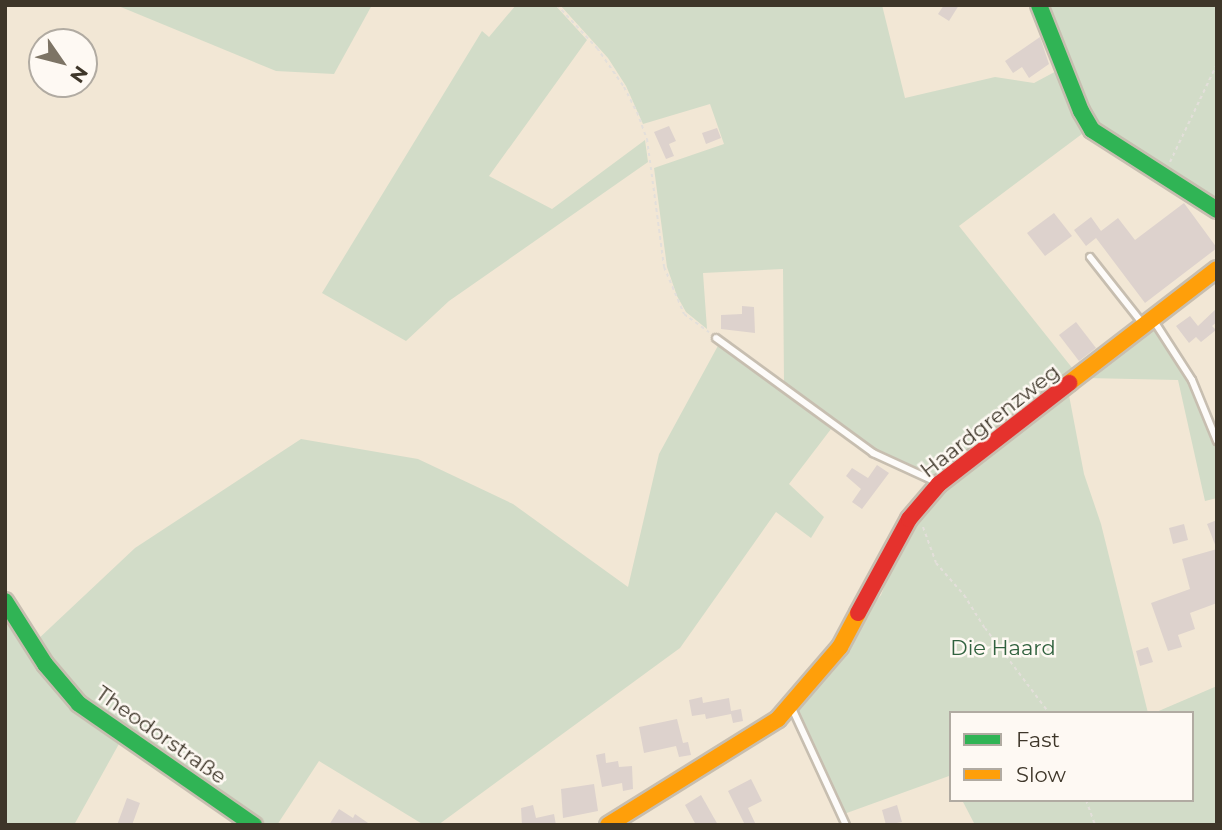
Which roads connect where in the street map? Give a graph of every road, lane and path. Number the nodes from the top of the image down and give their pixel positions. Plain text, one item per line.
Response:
1 (558, 5) edge
2 (1039, 5) edge
3 (1217, 64) edge
4 (1164, 176) junction
5 (1217, 210) edge
6 (1090, 257) dead end
7 (1217, 269) edge
8 (1148, 323) junction
9 (716, 338) joint
10 (1217, 441) edge
11 (939, 484) junction
12 (916, 510) junction
13 (5, 601) edge
14 (791, 704) junction
15 (1047, 711) edge
16 (1087, 802) edge
17 (254, 825) edge
18 (608, 825) edge
19 (846, 825) edge
20 (1095, 825) edge

1 - 9 path
2 - 4 street
3 - 4 path
4 - 5 street
6 - 8 lane
7 - 8 street, Haardgrenzweg
8 - 10 lane
8 - 11 street, Haardgrenzweg
9 - 11 lane
11 - 12 street, Haardgrenzweg
12 - 14 street, Haardgrenzweg
12 - 15 path
13 - 17 street, Theodorstraße
14 - 18 street, Haardgrenzweg
14 - 19 lane
16 - 20 path

